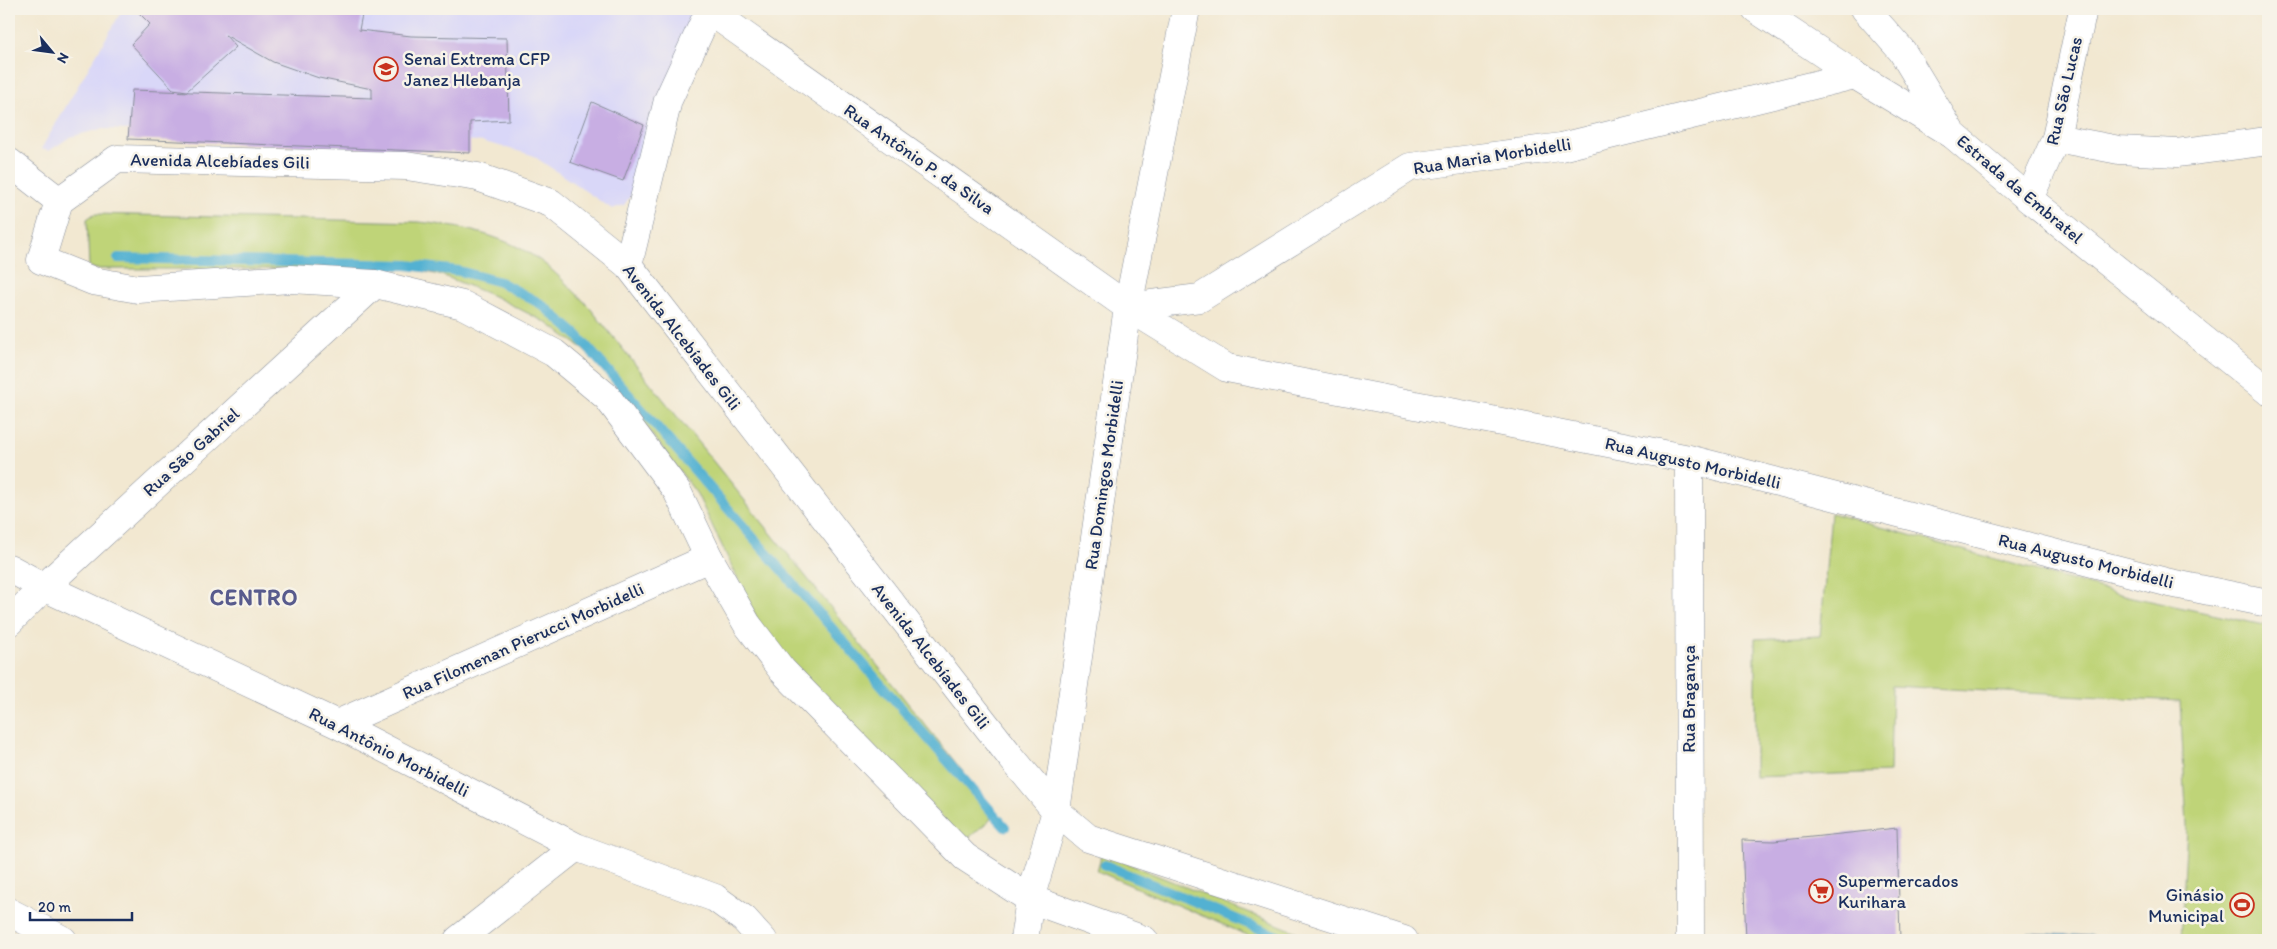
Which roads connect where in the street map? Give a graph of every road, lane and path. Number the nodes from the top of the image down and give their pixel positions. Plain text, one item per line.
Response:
1 (1186, 9) edge
2 (1756, 9) edge
3 (1865, 9) edge
4 (2083, 9) edge
5 (710, 10) edge
6 (1855, 75) junction
7 (1952, 134) junction
8 (2056, 138) junction
9 (2268, 141) edge
10 (9, 162) edge
11 (2030, 199) junction
12 (59, 201) junction
13 (628, 265) junction
14 (375, 284) junction
15 (1128, 307) junction
16 (2268, 391) edge
17 (1689, 459) junction
18 (709, 558) junction
19 (9, 568) edge
20 (44, 587) junction
21 (2268, 602) edge
22 (9, 622) edge
23 (337, 724) junction
24 (1056, 812) junction
25 (576, 847) junction
26 (1030, 899) junction
27 (9, 912) edge
28 (63, 940) edge
29 (458, 940) edge
30 (763, 940) edge
31 (1024, 940) edge
32 (1144, 940) edge
33 (1404, 940) edge
34 (1690, 940) edge

1 - 15 street, Rua Domingos Morbidelli
2 - 6 street, Estrada da Embratel
3 - 7 street
4 - 8 street, Rua São Lucas
5 - 13 street
5 - 15 street, Rua Antônio P. da Silva
6 - 7 street, Estrada da Embratel
6 - 15 street, Rua Maria Morbidelli
7 - 11 street, Estrada da Embratel
8 - 9 street
8 - 11 street, Rua São Lucas
10 - 12 street
11 - 16 street, Estrada da Embratel
12 - 13 street, Avenida Alcebíades Gili
12 - 14 street
13 - 24 street, Avenida Alcebíades Gili
14 - 18 street
14 - 20 street, Rua São Gabriel
15 - 17 street, Rua Augusto Morbidelli
15 - 24 street, Rua Domingos Morbidelli
17 - 21 street, Rua Augusto Morbidelli
17 - 34 street, Rua Bragança
18 - 23 street, Rua Filomenan Pierucci Morbidelli
18 - 26 street
19 - 20 street, Rua Antônio Morbidelli
20 - 22 street, Rua São Gabriel
20 - 23 street, Rua Antônio Morbidelli
23 - 25 street, Rua Antônio Morbidelli
24 - 26 street, Rua Domingos Morbidelli
24 - 33 street, Avenida Alcebíades Gili
25 - 29 street
25 - 30 street, Rua Antônio Morbidelli
26 - 31 street, Rua Domingos Morbidelli
26 - 32 street
27 - 28 street

